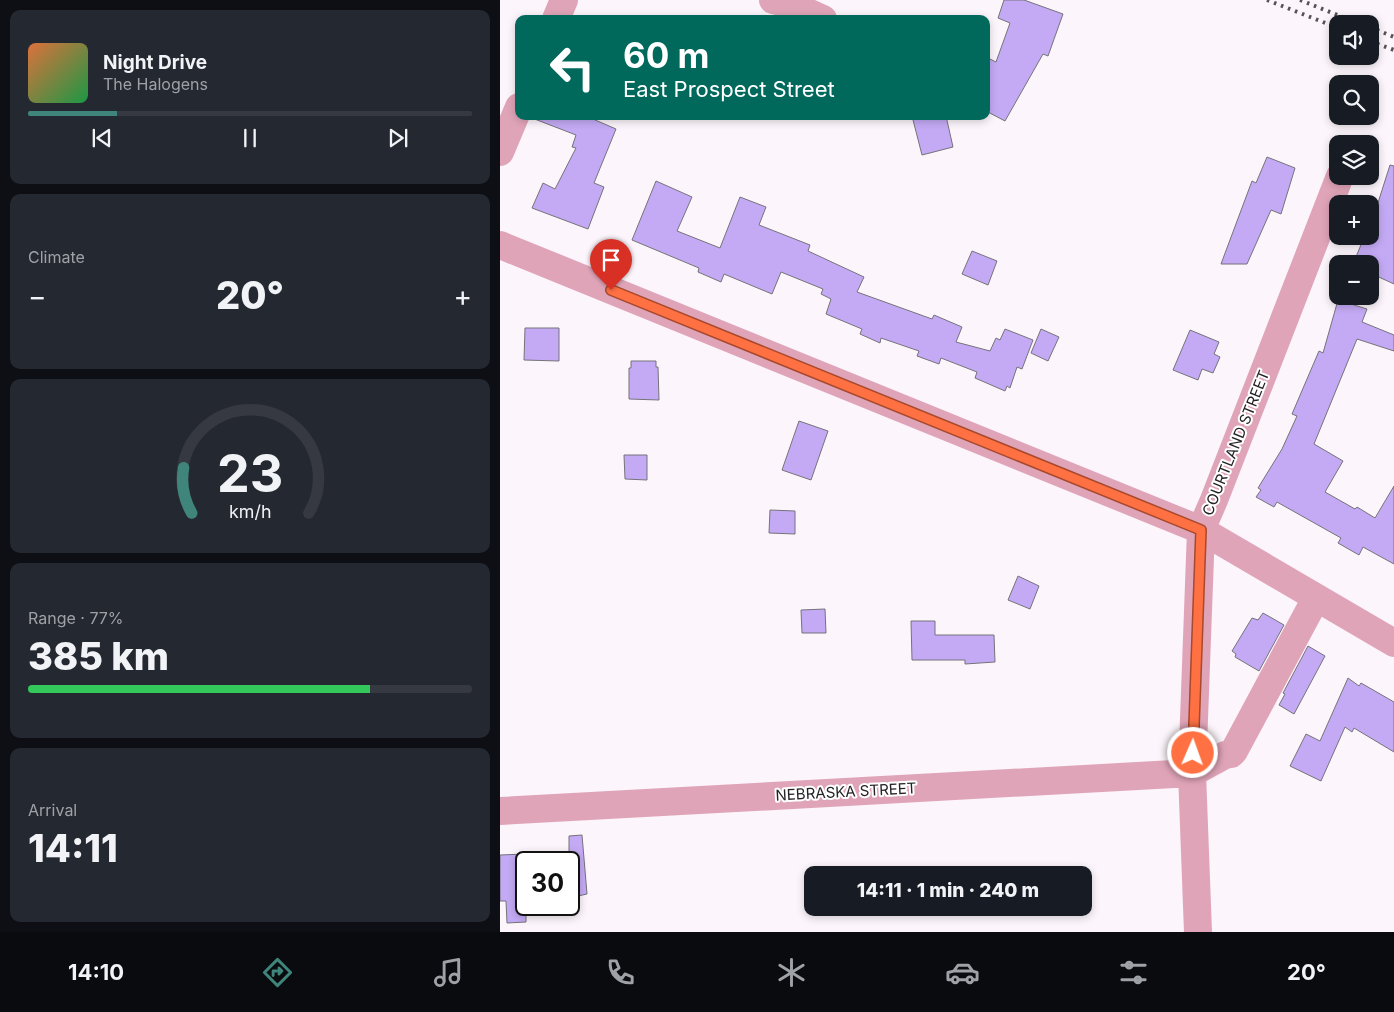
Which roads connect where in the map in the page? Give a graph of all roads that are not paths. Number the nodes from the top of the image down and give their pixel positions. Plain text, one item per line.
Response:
1 (564, 0) edge
2 (773, 0) edge
3 (558, 15) edge
4 (814, 15) edge
5 (515, 116) edge
6 (500, 152) edge
7 (1336, 185) edge
8 (500, 245) edge
9 (1201, 530) junction
10 (1316, 598) junction
11 (1394, 643) edge
12 (1192, 773) junction
13 (500, 811) edge
14 (1198, 932) edge

1 - 3 street
2 - 4 street
5 - 6 street
7 - 9 street, COURTLAND STREET
8 - 9 street
9 - 10 street
9 - 12 street, COURTLAND STREET
10 - 11 street
10 - 12 street
12 - 13 street, NEBRASKA STREET
12 - 14 street, COURTLAND STREET

